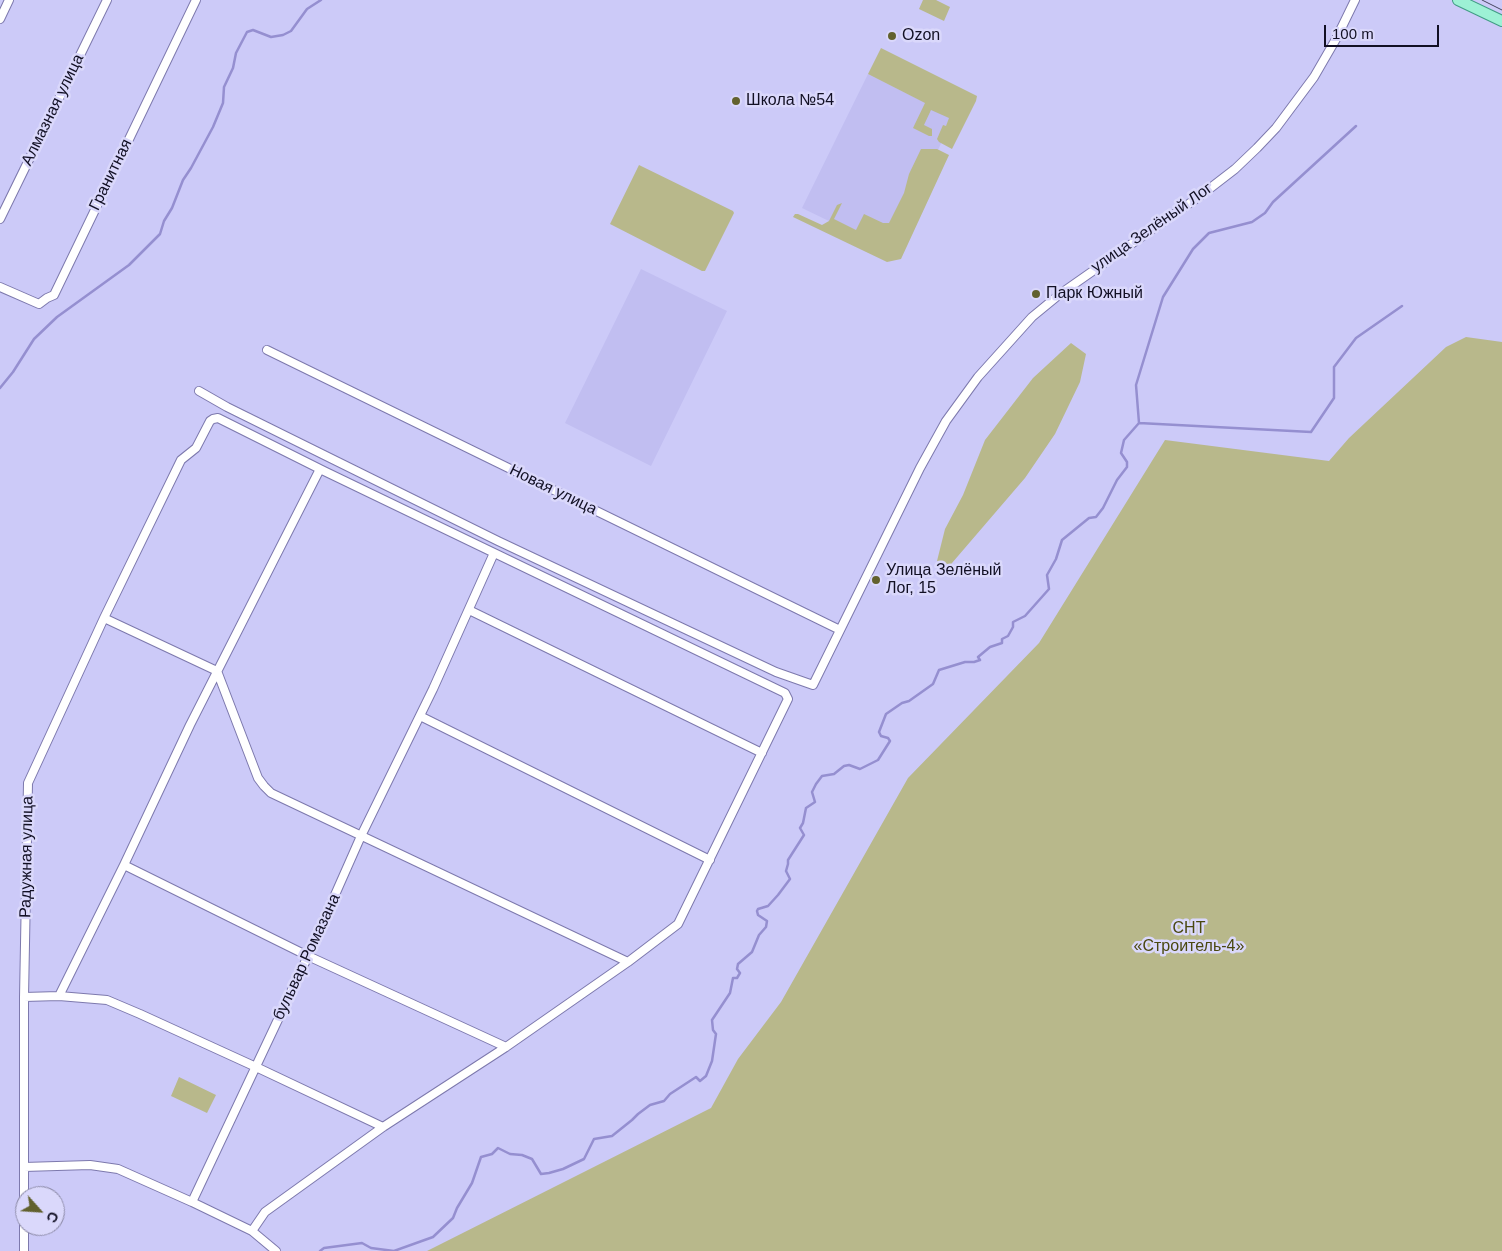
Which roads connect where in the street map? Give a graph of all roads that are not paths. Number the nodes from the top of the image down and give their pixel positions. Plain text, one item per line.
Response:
1 (9, 0) edge
2 (107, 0) edge
3 (196, 0) edge
4 (1354, 0) edge
5 (1458, 0) edge
6 (0, 19) edge
7 (1502, 21) edge
8 (0, 219) edge
9 (0, 287) edge
10 (267, 350) dead end
11 (199, 391) dead end
12 (320, 469) junction
13 (494, 553) junction
14 (469, 610) junction
15 (104, 618) junction
16 (840, 630) junction
17 (217, 671) junction
18 (420, 716) junction
19 (762, 753) junction
20 (361, 836) junction
21 (710, 860) junction
22 (124, 865) junction
23 (308, 956) junction
24 (628, 962) junction
25 (59, 996) junction
26 (24, 997) junction
27 (506, 1047) junction
28 (256, 1067) junction
29 (383, 1127) junction
30 (24, 1167) junction
31 (192, 1202) junction
32 (252, 1231) junction
33 (24, 1251) edge
34 (276, 1251) edge

1 - 6 street
2 - 8 street, Алмазная улица
3 - 9 street, Гранитная
4 - 16 street, улица Зелёный Лог
5 - 7 main road
10 - 16 street, Новая улица
11 - 16 street, улица Зелёный Лог
12 - 13 street
12 - 15 street, Радужная улица
12 - 17 street
13 - 14 street, бульвар Ромазана
13 - 19 street
14 - 18 street, бульвар Ромазана
14 - 19 street
15 - 17 street
15 - 26 street, Радужная улица
17 - 20 street
17 - 22 street
18 - 20 street, бульвар Ромазана
18 - 21 street
19 - 21 street
20 - 23 street, бульвар Ромазана
20 - 24 street
21 - 24 street
22 - 23 street
22 - 25 street
23 - 27 street
23 - 28 street, бульвар Ромазана
24 - 27 street
25 - 26 street
25 - 28 street
26 - 30 street, Радужная улица
27 - 29 street
28 - 29 street
28 - 31 street, бульвар Ромазана
29 - 32 street
30 - 31 street
30 - 33 street, Радужная улица
31 - 32 street
32 - 34 street

